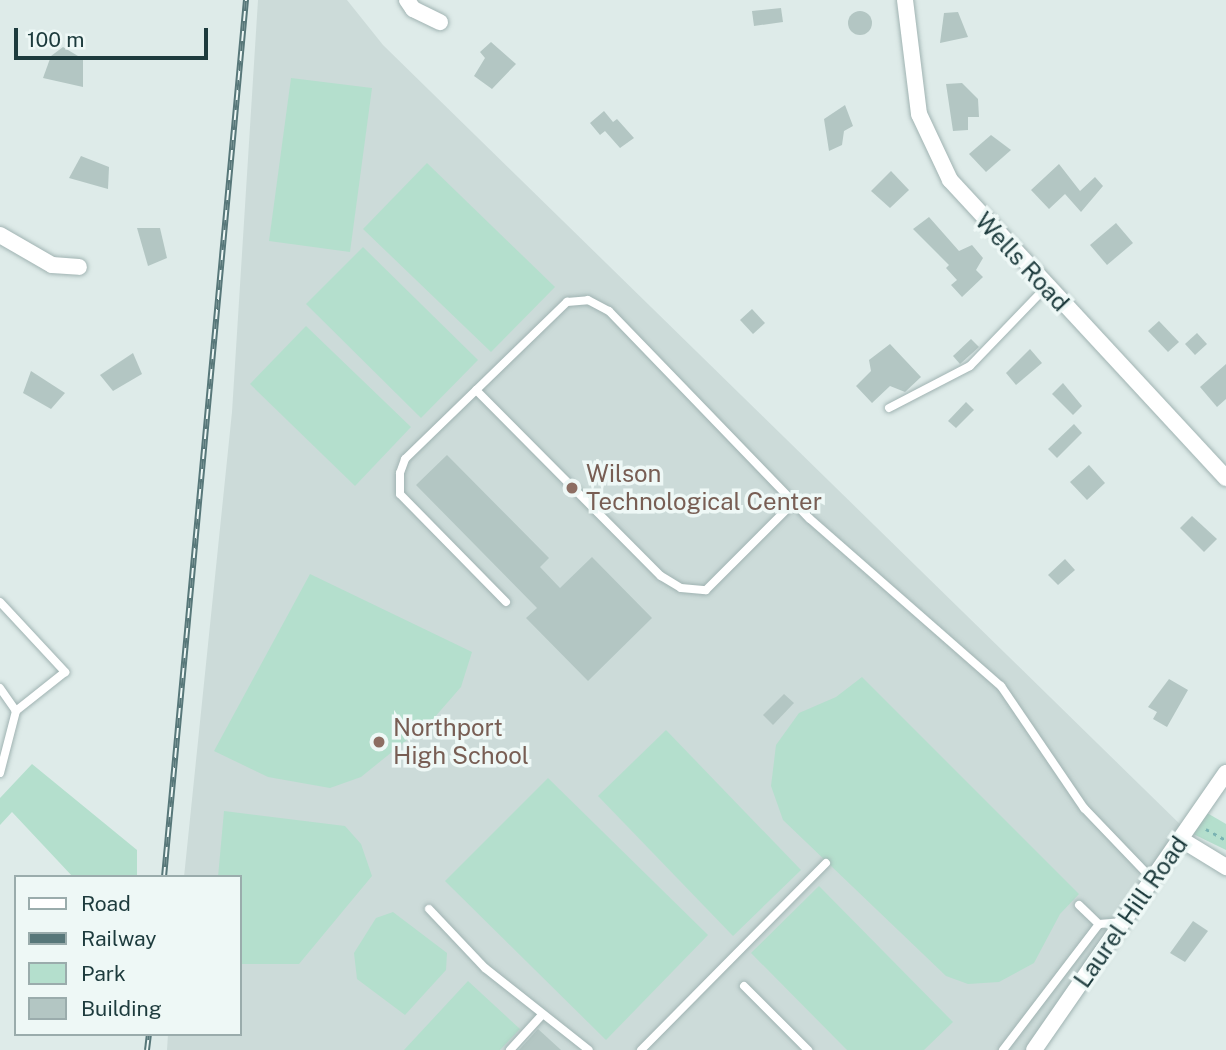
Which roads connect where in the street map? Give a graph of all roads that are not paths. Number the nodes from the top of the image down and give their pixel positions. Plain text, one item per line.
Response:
1 (407, 0) edge
2 (905, 0) edge
3 (440, 22) dead end
4 (0, 235) edge
5 (79, 267) dead end
6 (1045, 288) junction
7 (476, 390) junction
8 (889, 408) dead end
9 (1226, 478) edge
10 (794, 502) junction
11 (0, 602) edge
12 (506, 602) dead end
13 (0, 688) edge
14 (16, 711) junction
15 (0, 773) edge
16 (1226, 773) edge
17 (1182, 840) junction
18 (826, 863) dead end
19 (1226, 867) edge
20 (1154, 881) junction
21 (1079, 905) dead end
22 (429, 909) dead end
23 (1126, 922) junction
24 (1099, 924) junction
25 (744, 986) dead end
26 (542, 1015) junction
27 (510, 1050) edge
28 (589, 1050) edge
29 (641, 1050) edge
30 (808, 1050) edge
31 (1003, 1050) edge
32 (1034, 1050) edge

1 - 3 street
2 - 6 street, Wells Road
4 - 5 street
6 - 8 lane
6 - 9 street, Wells Road
7 - 10 lane
7 - 10 lane
7 - 12 lane
10 - 20 lane
11 - 14 lane
13 - 14 lane
14 - 15 lane
16 - 17 street, Laurel Hill Road
17 - 19 street
17 - 20 street, Laurel Hill Road
18 - 29 lane
20 - 23 street, Laurel Hill Road
21 - 24 lane
22 - 26 lane
23 - 24 lane
23 - 32 street, Laurel Hill Road
24 - 31 lane
25 - 30 lane
26 - 27 lane
26 - 28 lane

